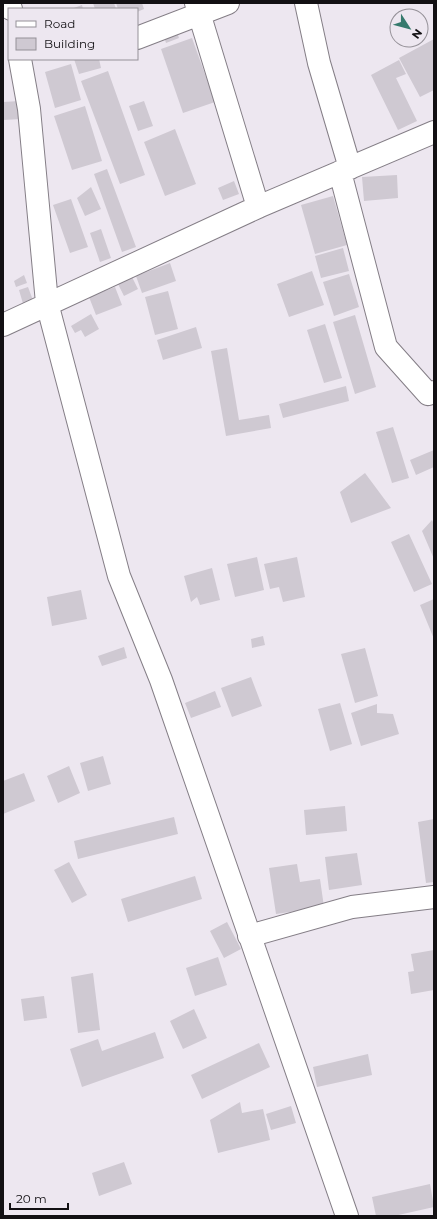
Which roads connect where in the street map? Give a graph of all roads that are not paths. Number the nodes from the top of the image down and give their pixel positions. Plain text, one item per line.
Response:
1 (228, 3) edge
2 (306, 3) edge
3 (198, 8) edge
4 (138, 38) edge
5 (20, 60) edge
6 (434, 132) edge
7 (345, 170) junction
8 (258, 207) junction
9 (47, 303) junction
10 (3, 325) edge
11 (434, 392) edge
12 (434, 897) edge
13 (249, 936) junction
14 (347, 1216) edge

1 - 3 street
2 - 7 street
3 - 4 street
3 - 8 street
5 - 9 street
6 - 7 street
7 - 8 street
7 - 11 street
8 - 9 street
9 - 10 street
9 - 13 street
12 - 13 street
13 - 14 street

